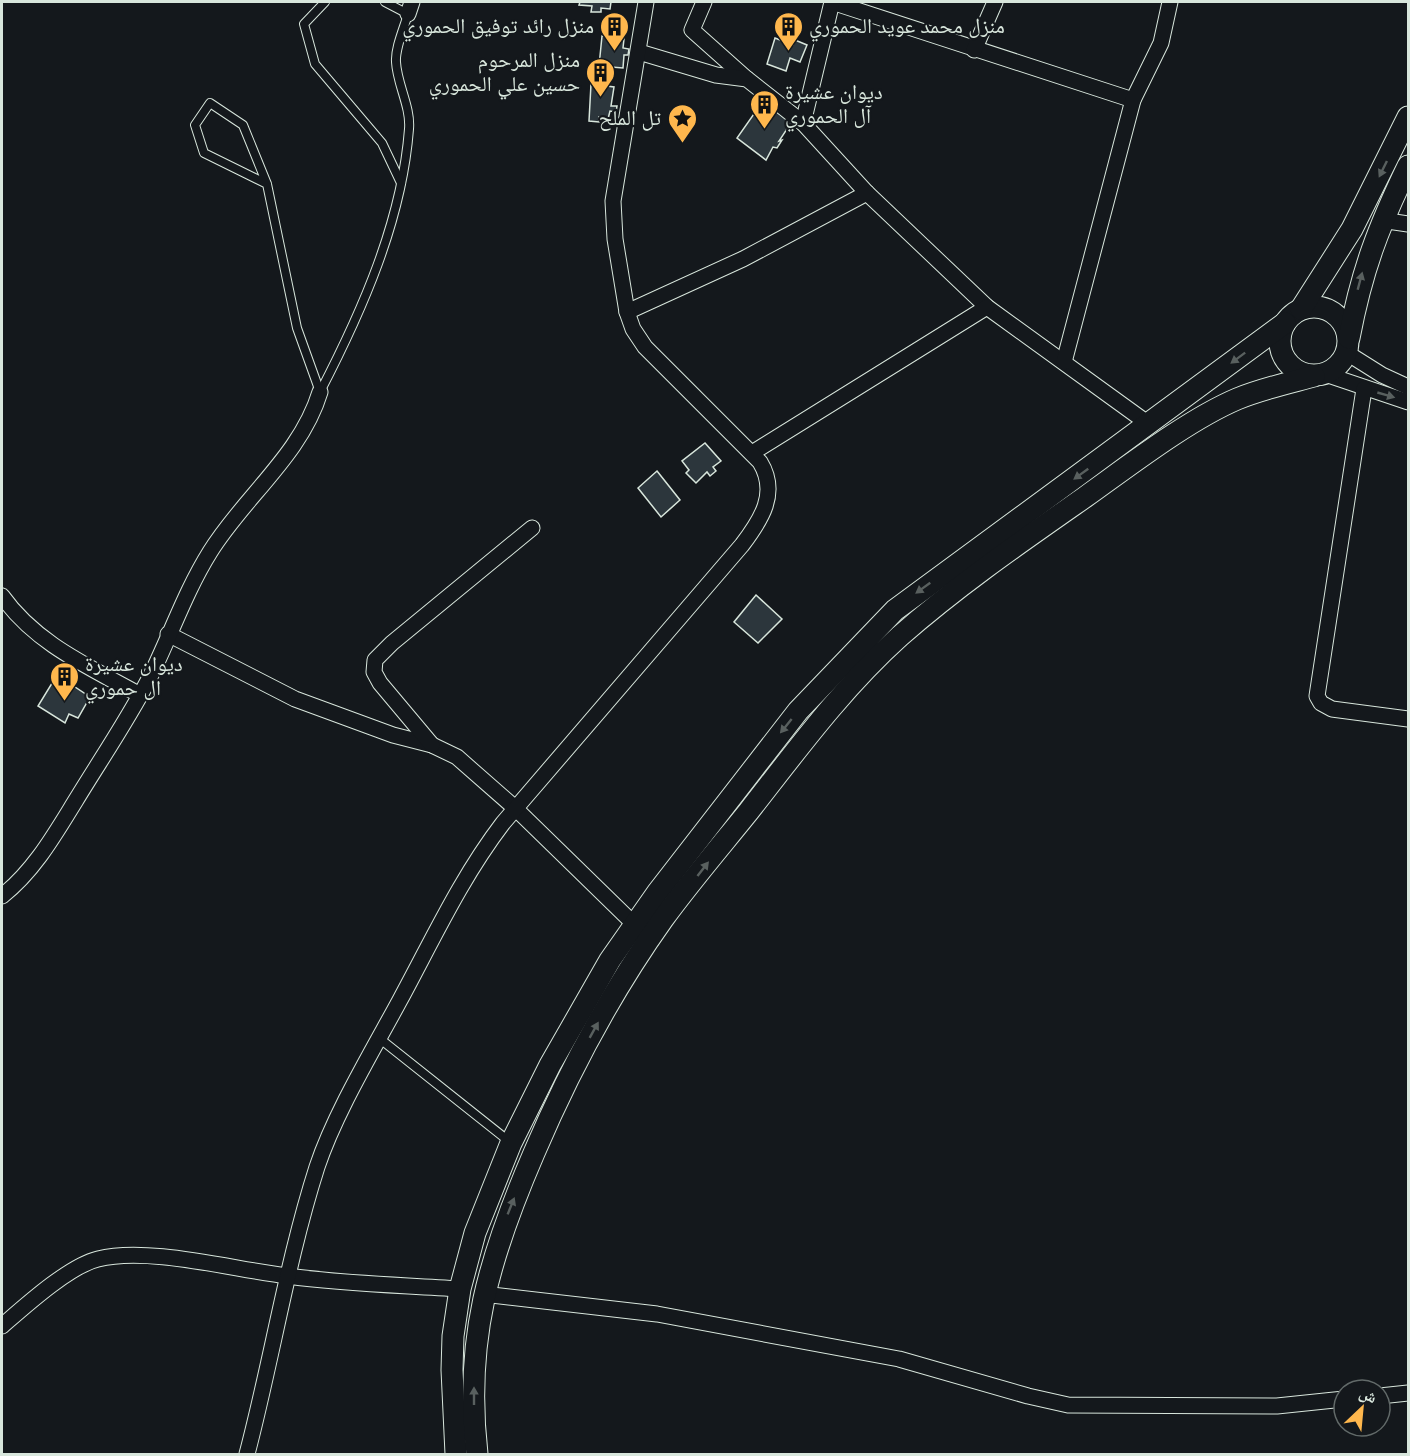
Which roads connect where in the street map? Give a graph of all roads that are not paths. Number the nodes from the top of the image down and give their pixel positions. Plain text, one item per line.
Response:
1 (325, 2) edge
2 (385, 2) edge
3 (646, 2) edge
4 (704, 2) edge
5 (832, 2) edge
6 (995, 2) edge
7 (1170, 2) edge
8 (410, 8) edge
9 (974, 50) junction
10 (639, 52) junction
11 (747, 79) junction
12 (1133, 100) junction
13 (1408, 117) edge
14 (803, 123) junction
15 (1408, 166) edge
16 (267, 184) junction
17 (401, 184) junction
18 (867, 193) junction
19 (1381, 220) junction
20 (1408, 224) edge
21 (987, 308) junction
22 (627, 312) junction
23 (1293, 316) junction
24 (1348, 346) junction
25 (1064, 362) junction
26 (1319, 375) junction
27 (1408, 387) edge
28 (1364, 389) junction
29 (320, 392) junction
30 (1408, 402) edge
31 (1150, 425) junction
32 (752, 453) junction
33 (532, 528) dead end
34 (2, 596) edge
35 (168, 634) junction
36 (140, 695) junction
37 (1408, 719) edge
38 (432, 745) junction
39 (515, 808) junction
40 (2, 896) edge
41 (634, 924) junction
42 (379, 1038) junction
43 (512, 1143) junction
44 (288, 1276) junction
45 (460, 1289) junction
46 (483, 1294) junction
47 (2, 1326) edge
48 (1408, 1394) edge
49 (1392, 1395) edge
50 (1332, 1400) edge
51 (247, 1455) edge
52 (456, 1455) edge
53 (477, 1455) edge

1 - 17 lane
2 - 8 lane
3 - 10 street
4 - 11 street
5 - 9 street
5 - 14 street
6 - 9 street
7 - 12 street
8 - 17 lane
9 - 12 street
10 - 11 street
10 - 22 street
11 - 14 street
12 - 25 street
13 -> 23 main road
14 - 18 street
15 - 19 main road
16 - 16 lane
16 - 29 lane
17 - 29 lane
18 - 21 street
18 - 22 street
19 - 20 street
24 -> 19 main road
21 - 25 street
21 - 32 street
22 - 32 street
23 - 24 main road
23 - 26 main road
23 -> 31 main road
24 - 26 main road
24 - 27 street
25 - 31 street
26 - 28 street
46 -> 26 main road
28 -> 30 street
28 - 37 street
29 - 35 street
31 -> 41 main road
32 - 39 street
33 - 38 street
34 - 36 street
35 - 36 street
35 - 38 street
36 - 40 street
38 - 39 street
39 - 41 street
39 - 42 street
41 - 43 main road
42 - 43 lane
42 - 44 street
43 - 45 main road
44 - 45 street
44 - 47 street
44 - 51 street
45 - 52 main road
46 - 50 street
53 -> 46 main road
48 - 49 street

